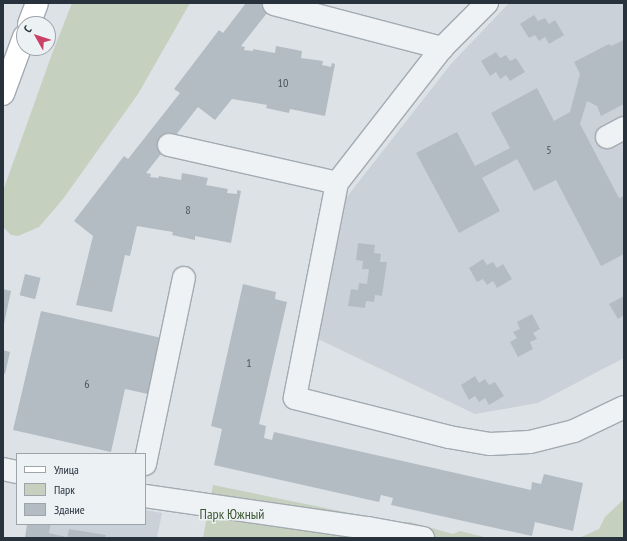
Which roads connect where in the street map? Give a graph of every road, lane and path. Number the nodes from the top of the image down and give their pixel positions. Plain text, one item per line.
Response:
1 (38, 3) edge
2 (487, 3) edge
3 (274, 4) edge
4 (32, 16) edge
5 (442, 48) junction
6 (17, 56) edge
7 (3, 94) edge
8 (169, 145) dead end
9 (337, 183) junction
10 (184, 278) dead end
11 (624, 407) edge
12 (146, 459) edge
13 (3, 469) edge
14 (16, 472) edge
15 (146, 496) edge
16 (423, 538) edge

1 - 4 main road
2 - 5 street
3 - 5 street
5 - 9 street
6 - 7 main road
8 - 9 street
9 - 11 street
10 - 12 street
13 - 14 street
15 - 16 street

